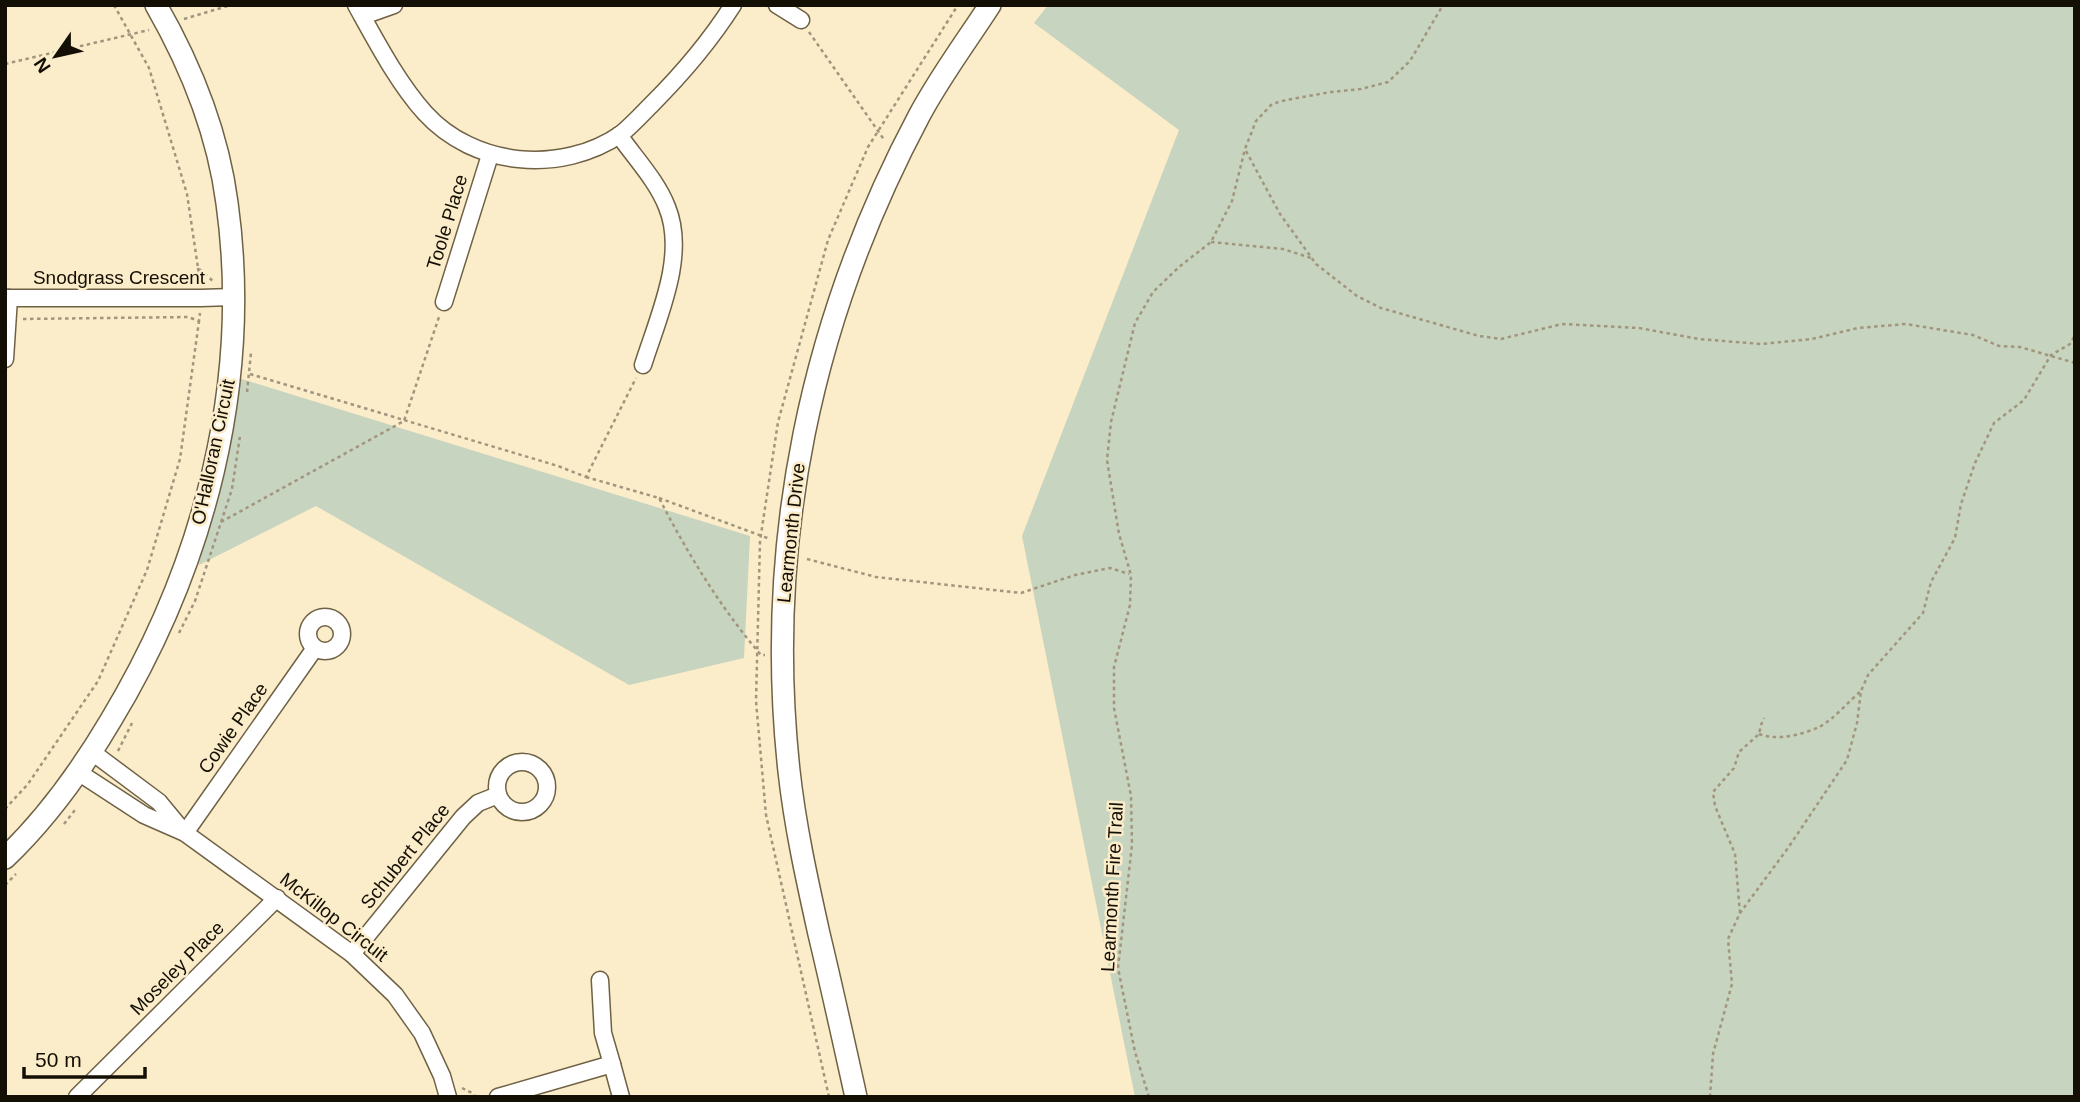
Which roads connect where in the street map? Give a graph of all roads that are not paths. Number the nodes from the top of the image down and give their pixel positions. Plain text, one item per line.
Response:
1 (156, 5) edge
2 (394, 5) edge
3 (733, 5) edge
4 (777, 5) edge
5 (990, 5) edge
6 (359, 11) edge
7 (801, 20) road end
8 (619, 135) junction
9 (490, 155) junction
10 (233, 297) junction
11 (7, 298) edge
12 (444, 302) road end
13 (5, 359) edge
14 (643, 365) road end
15 (316, 648) dead end
16 (92, 752) junction
17 (78, 772) junction
18 (498, 795) dead end
19 (185, 833) junction
20 (5, 858) edge
21 (277, 898) junction
22 (352, 954) junction
23 (600, 980) dead end
24 (612, 1064) junction
25 (77, 1097) edge
26 (448, 1097) edge
27 (498, 1097) edge
28 (621, 1097) edge
29 (856, 1097) edge

1 - 10 street, O'Halloran Circuit
2 - 6 street
3 - 8 street
4 - 7 street
5 - 29 street, Learmonth Drive
6 - 9 street
8 - 9 street
8 - 14 street
9 - 12 street, Toole Place
10 - 11 street, Snodgrass Crescent
10 - 16 street, O'Halloran Circuit
11 - 13 street
15 - 19 street, Cowie Place
16 - 17 street, O'Halloran Circuit
16 - 19 street, McKillop Circuit
17 - 19 street, McKillop Circuit
17 - 20 street, O'Halloran Circuit
18 - 22 street, Schubert Place
19 - 21 street, McKillop Circuit
21 - 22 street, McKillop Circuit
21 - 25 street, Moseley Place
22 - 26 street, McKillop Circuit
23 - 24 street
24 - 27 street
24 - 28 street

